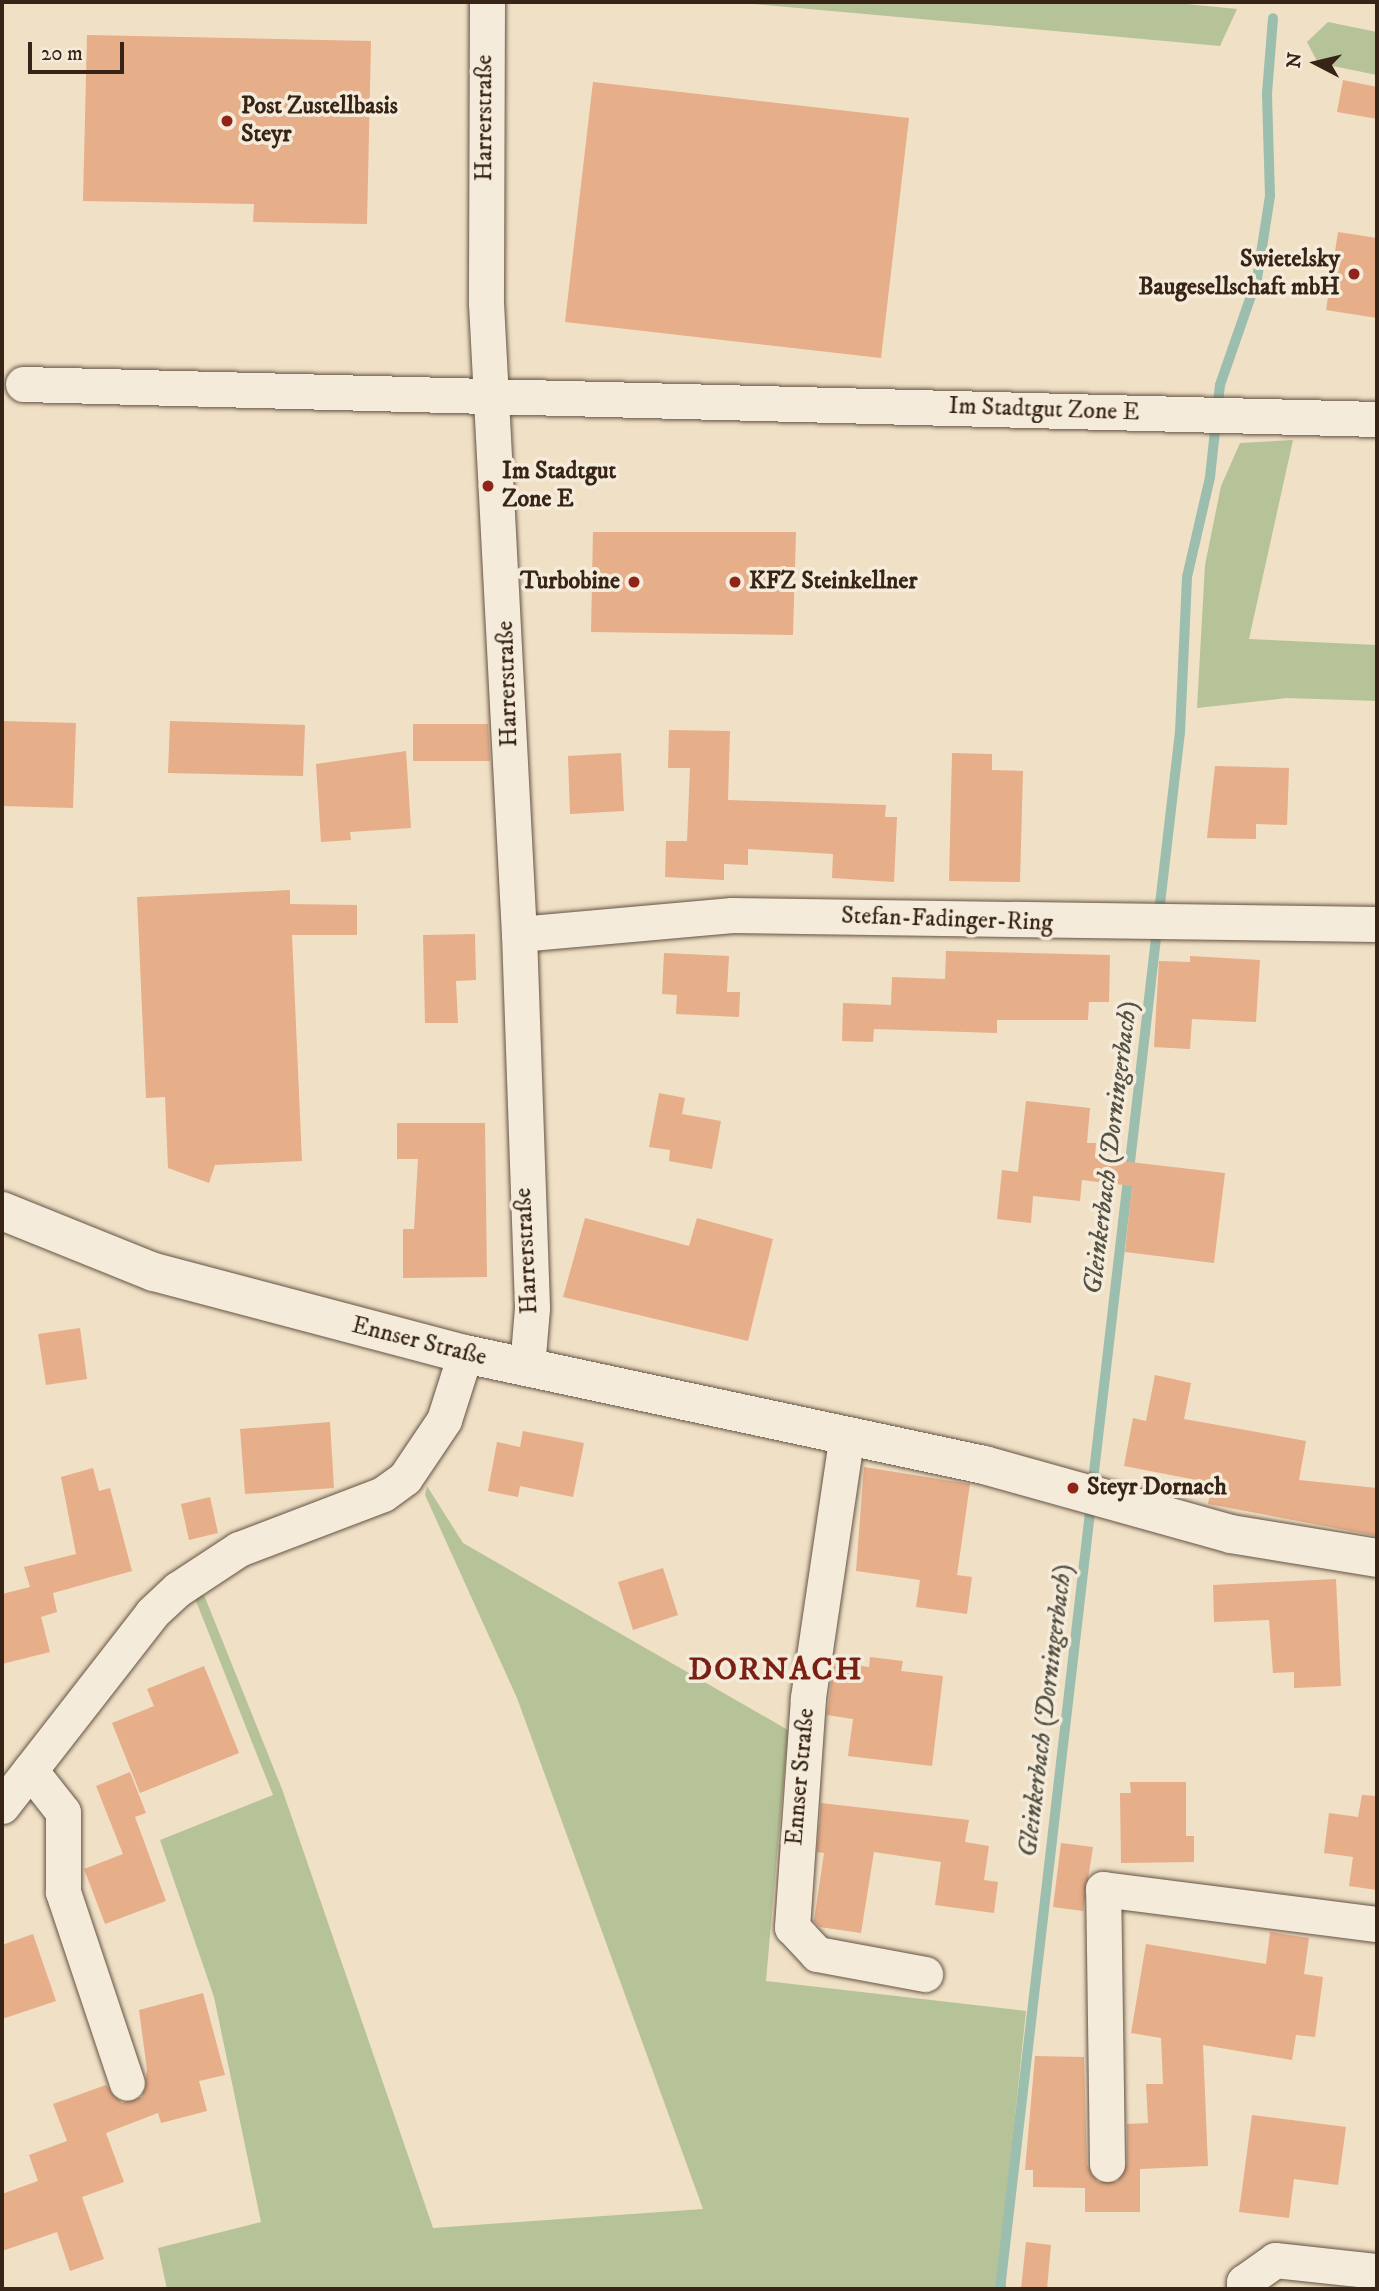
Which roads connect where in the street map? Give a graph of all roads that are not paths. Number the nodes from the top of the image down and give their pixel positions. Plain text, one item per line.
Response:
1 (487, 2) edge
2 (23, 384) dead end
3 (495, 395) junction
4 (1377, 419) edge
5 (1377, 924) edge
6 (519, 934) junction
7 (2, 1211) edge
8 (465, 1354) junction
9 (527, 1367) junction
10 (846, 1440) junction
11 (1377, 1558) edge
12 (30, 1770) junction
13 (2, 1806) edge
14 (1377, 1924) edge
15 (925, 1974) dead end
16 (127, 2083) dead end
17 (1107, 2165) dead end
18 (1377, 2271) edge
19 (1244, 2289) edge

1 - 3 street, Harrerstraße
2 - 3 street, Im Stadtgut Zone E
3 - 4 street, Im Stadtgut Zone E
3 - 6 street, Harrerstraße
5 - 6 street, Stefan-Fadinger-Ring
6 - 9 street, Harrerstraße
7 - 8 street, Ennser Straße
8 - 9 street, Ennser Straße
8 - 12 street
9 - 10 street, Ennser Straße
10 - 11 street, Ennser Straße
10 - 15 street, Ennser Straße
12 - 13 street
12 - 16 street
14 - 17 street
18 - 19 street

